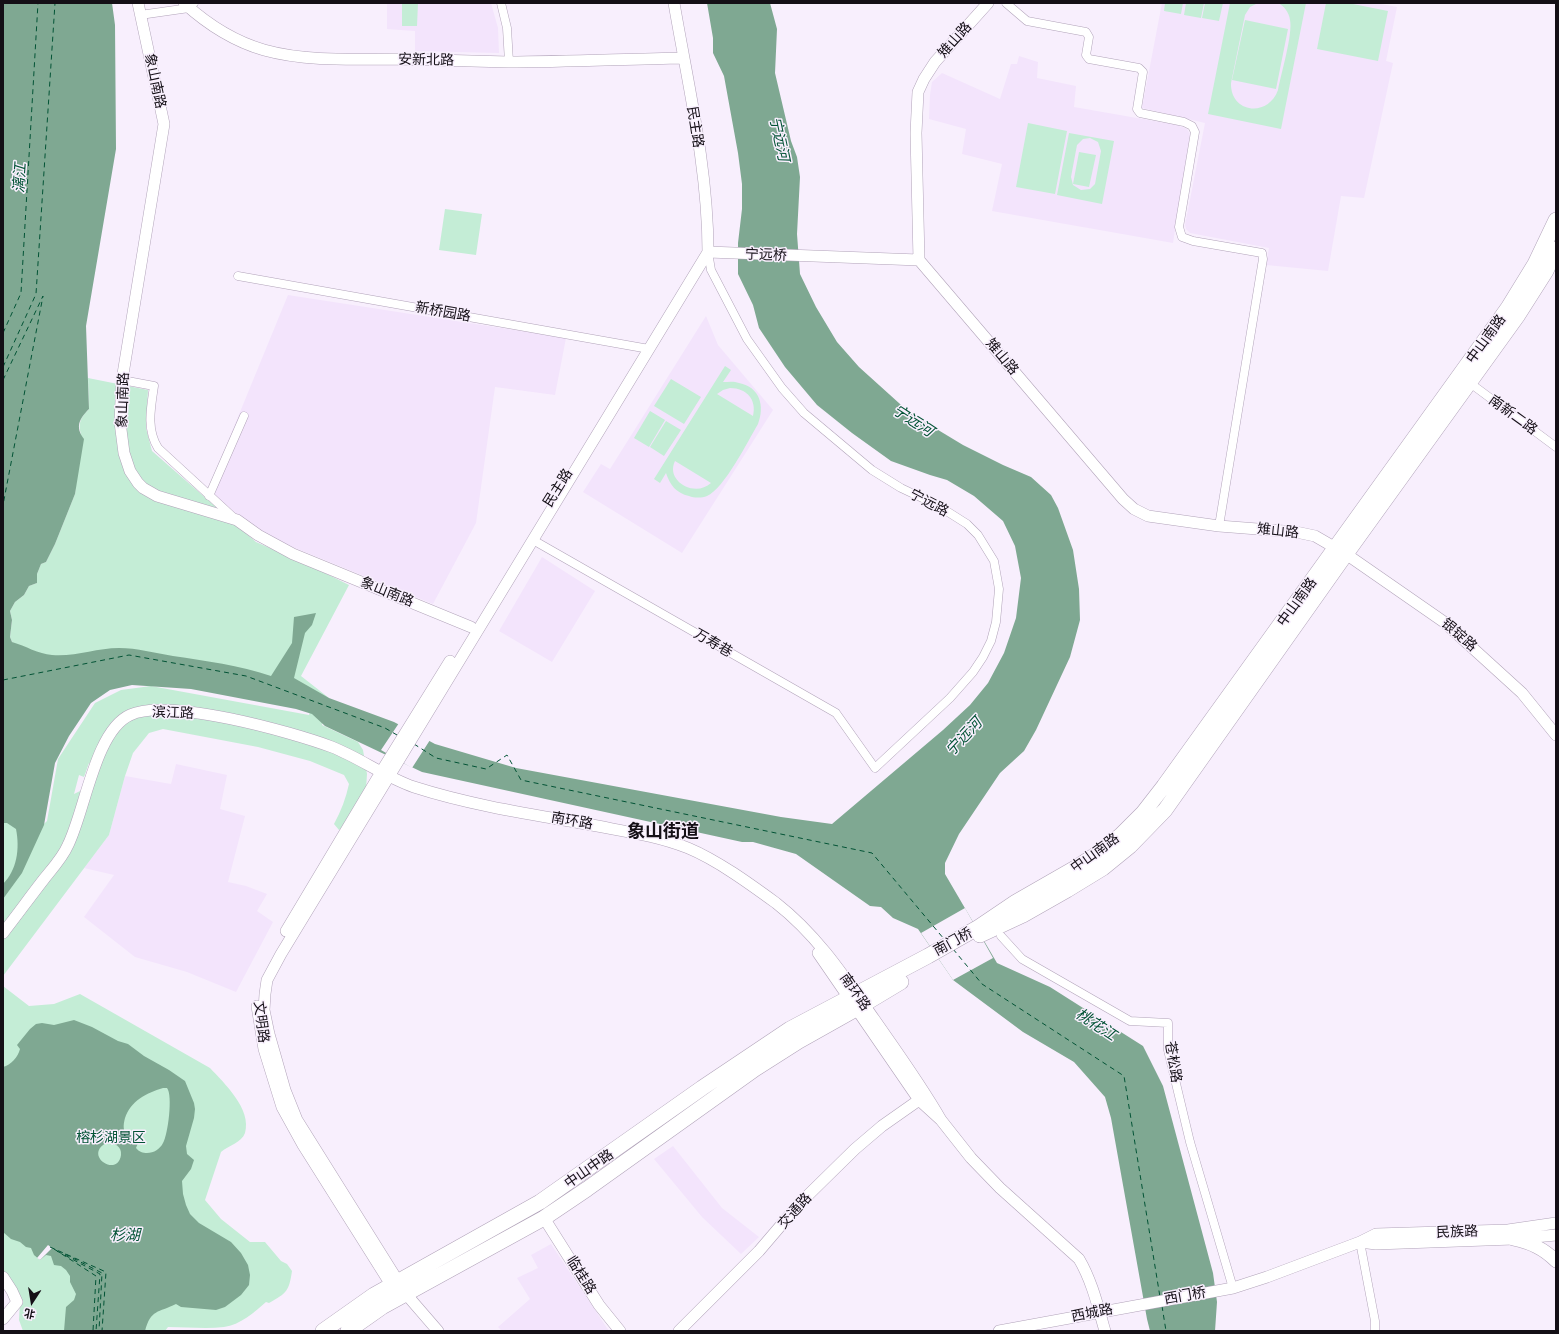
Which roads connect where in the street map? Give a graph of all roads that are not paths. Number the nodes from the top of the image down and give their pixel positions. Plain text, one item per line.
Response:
1 (138, 3) edge
2 (501, 3) edge
3 (674, 3) edge
4 (988, 3) edge
5 (1006, 3) edge
6 (189, 5) edge
7 (140, 15) junction
8 (683, 58) junction
9 (509, 62) junction
10 (1556, 220) edge
11 (1556, 249) edge
12 (708, 252) junction
13 (919, 260) junction
14 (238, 276) dead end
15 (646, 348) junction
16 (122, 380) junction
17 (1470, 383) junction
18 (244, 416) dead end
19 (1556, 447) edge
20 (209, 496) junction
21 (237, 520) junction
22 (1219, 526) junction
23 (533, 540) junction
24 (1341, 551) junction
25 (471, 627) junction
26 (414, 727) junction
27 (1556, 735) edge
28 (875, 768) joint
29 (385, 774) junction
30 (981, 931) joint
31 (3, 933) edge
32 (1001, 936) dead end
33 (856, 1002) junction
34 (919, 1100) junction
35 (941, 1120) junction
36 (544, 1218) junction
37 (1556, 1223) edge
38 (1556, 1235) edge
39 (1513, 1239) junction
40 (1360, 1242) junction
41 (1556, 1260) edge
42 (3, 1276) edge
43 (1233, 1288) junction
44 (399, 1290) junction
45 (1138, 1304) joint
46 (1095, 1313) junction
47 (3, 1319) edge
48 (323, 1331) edge
49 (348, 1331) edge
50 (429, 1331) edge
51 (438, 1331) edge
52 (620, 1331) edge
53 (679, 1331) edge
54 (999, 1331) edge
55 (1097, 1331) edge
56 (1105, 1331) edge
57 (1375, 1331) edge

1 - 7 street, 象山南路
2 - 9 street
3 - 8 street, 民主路
4 - 13 street, 雉山路
5 - 22 street
6 - 7 street
6 - 9 street, 安新北路
7 - 16 street, 象山南路
8 - 9 street, 安新北路
8 - 12 street, 民主路
10 - 24 highway, 中山南路
11 - 17 highway, 中山南路
12 - 13 street, 宁远桥
12 - 15 street, 民主路
12 - 28 street, 宁远路
13 - 22 street, 雉山路
14 - 15 street, 新桥园路
15 - 23 street, 民主路
15 - 25 street, 民主路
16 - 20 street
16 - 21 street, 象山南路
17 - 19 street, 南新二路
17 - 24 highway, 中山南路
18 - 20 street
20 - 21 street
21 - 25 street, 象山南路
22 - 24 street, 雉山路
23 - 26 street, 民主路
23 - 28 street, 万寿巷
24 - 27 street, 银锭路
24 - 30 highway, 中山南路
25 - 26 street, 民主路
26 - 29 street, 文明路
29 - 31 street, 滨江路
29 - 33 street, 南环路
29 - 44 street, 文明路
30 - 33 highway, 南门桥
32 - 43 street, 苍松路
33 - 34 street, 南环路
33 - 35 street, 南环路
33 - 36 highway, 中山中路
33 - 44 highway, 中山中路
34 - 35 street, 南环路
34 - 53 street, 交通路
35 - 46 street, 南环路
36 - 44 highway, 中山中路
36 - 52 street, 临桂路
37 - 40 street, 民族路
38 - 39 street, 民族路
39 - 40 street, 民族路
39 - 41 main road
40 - 43 street, 民族路
40 - 57 street
42 - 47 street
43 - 45 street, 西门桥
44 - 48 highway, 中山中路
44 - 49 highway, 中山中路
44 - 50 street
44 - 51 street
45 - 46 street, 西城路
46 - 54 street, 西城路
46 - 55 street
46 - 56 street

